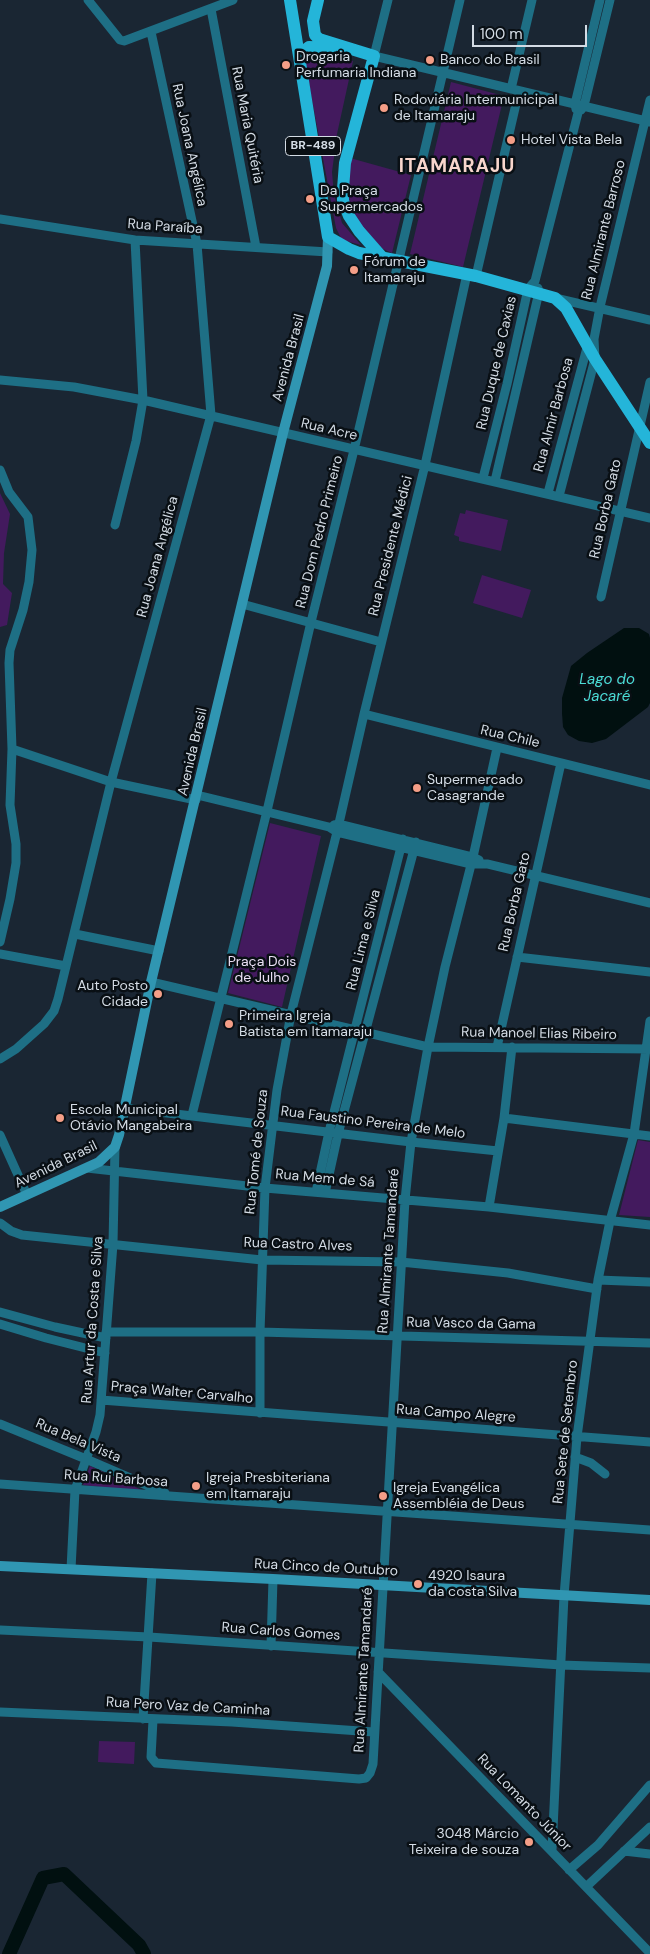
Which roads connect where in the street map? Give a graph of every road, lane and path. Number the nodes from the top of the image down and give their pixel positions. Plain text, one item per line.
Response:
1 (88, 0) edge
2 (233, 0) edge
3 (290, 0) edge
4 (318, 0) edge
5 (388, 0) edge
6 (460, 0) edge
7 (532, 0) edge
8 (600, 0) edge
9 (610, 0) edge
10 (211, 9) junction
11 (313, 21) junction
12 (294, 25) junction
13 (151, 32) junction
14 (353, 50) junction
15 (299, 55) junction
16 (374, 56) junction
17 (443, 73) junction
18 (515, 90) junction
19 (650, 100) edge
20 (579, 108) junction
21 (648, 121) edge
22 (0, 219) edge
23 (328, 237) junction
24 (135, 240) junction
25 (197, 244) junction
26 (256, 247) junction
27 (328, 252) junction
28 (381, 256) junction
29 (399, 260) junction
30 (471, 275) junction
31 (534, 287) junction
32 (555, 298) junction
33 (600, 307) junction
34 (650, 320) edge
35 (591, 342) junction
36 (595, 358) junction
37 (0, 380) edge
38 (650, 382) edge
39 (507, 384) junction
40 (517, 386) junction
41 (143, 400) junction
42 (211, 415) junction
43 (639, 427) junction
44 (283, 433) junction
45 (650, 443) edge
46 (354, 450) junction
47 (425, 465) junction
48 (0, 470) edge
49 (483, 478) junction
50 (494, 481) junction
51 (548, 493) junction
52 (559, 496) junction
53 (620, 510) junction
54 (650, 518) edge
55 (115, 525) dead end
56 (601, 597) dead end
57 (242, 604) junction
58 (311, 622) junction
59 (381, 642) junction
60 (364, 714) junction
61 (497, 748) junction
62 (12, 749) junction
63 (562, 763) junction
64 (112, 782) junction
65 (650, 785) edge
66 (196, 798) junction
67 (267, 811) junction
68 (335, 827) junction
69 (402, 843) junction
70 (414, 846) junction
71 (472, 860) junction
72 (536, 875) junction
73 (650, 903) edge
74 (75, 934) junction
75 (0, 942) edge
76 (159, 951) junction
77 (0, 954) edge
78 (516, 957) junction
79 (66, 966) junction
80 (650, 972) edge
81 (151, 982) junction
82 (221, 998) junction
83 (291, 1014) junction
84 (650, 1021) edge
85 (360, 1032) junction
86 (428, 1046) junction
87 (498, 1047) junction
88 (512, 1048) junction
89 (648, 1049) edge
90 (0, 1059) edge
91 (125, 1108) junction
92 (192, 1115) junction
93 (504, 1118) junction
94 (272, 1125) junction
95 (329, 1132) junction
96 (338, 1134) junction
97 (634, 1134) junction
98 (0, 1136) edge
99 (650, 1136) edge
100 (411, 1142) junction
101 (115, 1147) junction
102 (498, 1151) junction
103 (87, 1168) junction
104 (114, 1171) junction
105 (265, 1188) junction
106 (321, 1193) junction
107 (27, 1195) junction
108 (405, 1200) junction
109 (0, 1206) edge
110 (489, 1207) junction
111 (610, 1220) junction
112 (0, 1223) edge
113 (650, 1225) edge
114 (113, 1244) junction
115 (262, 1260) junction
116 (402, 1262) junction
117 (650, 1282) edge
118 (598, 1284) junction
119 (0, 1312) edge
120 (0, 1324) edge
121 (260, 1332) junction
122 (106, 1335) junction
123 (398, 1336) junction
124 (590, 1341) junction
125 (650, 1344) edge
126 (105, 1353) junction
127 (102, 1400) junction
128 (260, 1413) junction
129 (0, 1424) edge
130 (393, 1424) junction
131 (577, 1436) junction
132 (650, 1442) edge
133 (575, 1457) junction
134 (86, 1459) junction
135 (606, 1474) dead end
136 (0, 1484) edge
137 (75, 1490) junction
138 (172, 1496) junction
139 (388, 1512) junction
140 (570, 1525) junction
141 (650, 1530) edge
142 (0, 1566) edge
143 (71, 1569) junction
144 (152, 1573) junction
145 (273, 1579) junction
146 (382, 1586) junction
147 (564, 1596) junction
148 (650, 1600) edge
149 (0, 1630) edge
150 (148, 1637) junction
151 (271, 1646) junction
152 (379, 1652) junction
153 (561, 1665) junction
154 (650, 1668) edge
155 (378, 1672) junction
156 (0, 1712) edge
157 (143, 1719) junction
158 (153, 1720) junction
159 (374, 1732) junction
160 (650, 1785) edge
161 (650, 1827) edge
162 (552, 1850) junction
163 (624, 1851) junction
164 (650, 1854) edge
165 (569, 1870) junction
166 (586, 1886) junction
167 (650, 1953) edge

1 - 13 street
2 - 10 street
3 - 12 main road, BR-489
4 - 11 main road
5 - 16 street
6 - 17 street, Rua Dom Pedro Primeiro
7 - 18 street, Rua Presidente Médici
8 - 20 street
9 - 20 street
10 - 13 street
10 - 26 street, Rua Maria Quitéria
11 - 12 main road
11 - 14 main road
12 - 15 main road, BR-489
13 - 25 street, Rua Joana Angélica
14 - 15 main road
14 - 16 main road
15 - 23 main road, BR-489
16 - 17 street
16 - 28 main road
17 - 18 street
17 - 29 street, Rua Dom Pedro Primeiro
18 - 20 street
18 - 30 street, Rua Presidente Médici
19 - 21 street, Rua Almirante Barroso
20 - 21 street
20 - 31 street
21 - 33 street, Rua Almirante Barroso
22 - 24 street, Rua Paraíba
23 - 27 street, Avenida Brasil
23 - 28 main road
24 - 25 street, Rua Paraíba
24 - 41 street
25 - 26 street, Rua Paraíba
25 - 42 street, Rua Joana Angélica
26 - 27 street, Rua Paraíba
27 - 44 street, Avenida Brasil
28 - 29 main road
29 - 30 main road
29 - 46 street, Rua Dom Pedro Primeiro
30 - 31 main road
30 - 47 street, Rua Presidente Médici
31 - 32 main road
31 - 39 street, Rua Duque de Caxias
31 - 40 street, Rua Duque de Caxias
32 - 33 street
32 - 35 main road
33 - 34 street
33 - 35 street, Rua Almirante Barroso
35 - 36 main road
35 - 51 street, Rua Almir Barbosa
36 - 43 main road
36 - 52 street, Rua Almir Barbosa
37 - 41 street, Rua Acre
38 - 43 street, Rua Borba Gato
39 - 40 street
39 - 49 street, Rua Duque de Caxias
40 - 50 street, Rua Duque de Caxias
41 - 42 street, Rua Acre
41 - 55 street
42 - 44 street, Rua Acre
42 - 64 street, Rua Joana Angélica
43 - 45 main road
43 - 53 street, Rua Borba Gato
44 - 46 street, Rua Acre
44 - 57 street, Avenida Brasil
46 - 47 street, Rua Acre
46 - 58 street, Rua Dom Pedro Primeiro
47 - 49 street, Rua Acre
47 - 59 street, Rua Presidente Médici
48 - 62 street
49 - 50 street, Rua Acre
50 - 51 street, Rua Acre
51 - 52 street, Rua Acre
52 - 53 street, Rua Acre
53 - 54 street, Rua Acre
53 - 56 street, Rua Borba Gato
57 - 58 street
57 - 66 street, Avenida Brasil
58 - 59 street
58 - 67 street, Rua Dom Pedro Primeiro
59 - 60 street, Rua Presidente Médici
60 - 61 street, Rua Chile
60 - 68 street, Rua Presidente Médici
61 - 63 street, Rua Chile
61 - 71 street, Rua Almirante Tamandaré
62 - 64 street
62 - 75 street
63 - 65 street, Rua Chile
63 - 72 street, Rua Borba Gato
64 - 66 street
64 - 74 street, Rua Joana Angélica
66 - 67 street
66 - 76 street, Avenida Brasil
67 - 68 street
67 - 82 street
68 - 69 street
68 - 83 street
69 - 70 street
69 - 85 street, Rua Lima e Silva
70 - 71 street
70 - 85 street, Rua Lima e Silva
71 - 72 street
71 - 86 street, Rua Almirante Tamandaré
72 - 73 street
72 - 78 street, Rua Borba Gato
74 - 76 street
74 - 79 street, Rua Joana Angélica
76 - 81 street, Avenida Brasil
77 - 79 street
78 - 80 street
78 - 87 street, Rua Borba Gato
79 - 90 street, Rua Joana Angélica
81 - 82 street
81 - 91 street, Avenida Brasil
82 - 83 street
82 - 92 street
83 - 85 street, Rua Manoel Elias Ribeiro
83 - 94 street, Rua Tomé de Souza
84 - 89 street, Rua Sete de Setembro
85 - 86 street, Rua Manoel Elias Ribeiro
85 - 95 street, Rua Lima e Silva
85 - 96 street, Rua Lima e Silva
86 - 87 street, Rua Manoel Elias Ribeiro
86 - 100 street, Rua Almirante Tamandaré
87 - 88 street, Rua Manoel Elias Ribeiro
88 - 89 street, Rua Manoel Elias Ribeiro
88 - 93 street
89 - 97 street, Rua Sete de Setembro
91 - 92 street, Rua Faustino Pereira de Melo
91 - 101 street, Avenida Brasil
92 - 94 street, Rua Faustino Pereira de Melo
93 - 97 street
93 - 102 street
94 - 95 street, Rua Faustino Pereira de Melo
94 - 105 street, Rua Tomé de Souza
95 - 96 street, Rua Faustino Pereira de Melo
95 - 106 street, Rua Lima e Silva
96 - 100 street, Rua Faustino Pereira de Melo
96 - 106 street, Rua Lima e Silva
97 - 99 street
97 - 111 street, Rua Sete de Setembro
98 - 107 street
100 - 102 street, Rua Faustino Pereira de Melo
100 - 108 street, Rua Almirante Tamandaré
101 - 103 street, Avenida Brasil
101 - 104 street, Rua Artur da Costa e Silva
102 - 110 street
103 - 104 street, Rua Mem de Sá
103 - 107 street, Avenida Brasil
104 - 105 street, Rua Mem de Sá
104 - 114 street, Rua Artur da Costa e Silva
105 - 106 street, Rua Mem de Sá
105 - 115 street, Rua Tomé de Souza
106 - 108 street, Rua Mem de Sá
107 - 109 street, Avenida Brasil
108 - 110 street, Rua Mem de Sá
108 - 116 street, Rua Almirante Tamandaré
110 - 111 street, Rua Mem de Sá
111 - 113 street, Rua Mem de Sá
111 - 118 street, Rua Sete de Setembro
112 - 114 street, Rua Castro Alves
114 - 115 street, Rua Castro Alves
114 - 122 street, Rua Artur da Costa e Silva
115 - 116 street, Rua Castro Alves
115 - 121 street, Rua Tomé de Souza
116 - 118 street, Rua Castro Alves
116 - 123 street, Rua Almirante Tamandaré
117 - 118 street, Rua Castro Alves
118 - 124 street, Rua Sete de Setembro
119 - 122 street
120 - 126 street
121 - 122 street
121 - 123 street, Rua Vasco da Gama
121 - 128 street, Rua Tomé de Souza
122 - 126 street, Rua Artur da Costa e Silva
123 - 124 street, Rua Vasco da Gama
123 - 130 street, Rua Almirante Tamandaré
124 - 125 street, Rua Vasco da Gama
124 - 131 street, Rua Sete de Setembro
126 - 127 street, Rua Artur da Costa e Silva
127 - 128 street, Praça Walter Carvalho
127 - 134 street, Rua Artur da Costa e Silva
128 - 130 street, Rua Campo Alegre
129 - 134 street, Rua Bela Vista
130 - 131 street, Rua Campo Alegre
130 - 139 street, Rua Almirante Tamandaré
131 - 132 street, Rua Campo Alegre
131 - 133 street, Rua Sete de Setembro
133 - 135 street
133 - 140 street, Rua Sete de Setembro
134 - 137 street, Rua Artur da Costa e Silva
134 - 138 street, Rua Bela Vista
136 - 137 street, Rua Rui Barbosa
137 - 138 street, Rua Rui Barbosa
137 - 143 street, Rua Artur da Costa e Silva
138 - 139 street, Rua Rui Barbosa
139 - 140 street, Rua Rui Barbosa
139 - 146 street, Rua Almirante Tamandaré
140 - 141 street, Rua Rui Barbosa
140 - 147 street, Rua Sete de Setembro
142 - 143 street, Rua Cinco de Outubro
143 - 144 street, Rua Cinco de Outubro
144 - 145 street, Rua Cinco de Outubro
144 - 150 street
145 - 146 street, Rua Cinco de Outubro
145 - 151 street
146 - 147 street, Rua Cinco de Outubro
146 - 152 street, Rua Almirante Tamandaré
147 - 148 street, Rua Cinco de Outubro
147 - 153 street, Rua Sete de Setembro
149 - 150 street, Rua Carlos Gomes
150 - 151 street, Rua Carlos Gomes
150 - 157 street
151 - 152 street, Rua Carlos Gomes
152 - 153 street, Rua Carlos Gomes
152 - 155 street, Rua Almirante Tamandaré
153 - 154 street, Rua Carlos Gomes
153 - 162 street, Rua Sete de Setembro
155 - 159 street, Rua Almirante Tamandaré
155 - 162 street, Rua Lomanto Júnior
156 - 157 street, Rua Pero Vaz de Caminha
157 - 158 street, Rua Pero Vaz de Caminha
158 - 159 street, Rua Pero Vaz de Caminha
158 - 159 street, Rua Almirante Tamandaré
160 - 165 street
161 - 163 street
162 - 165 street, Rua Lomanto Júnior
163 - 164 street
163 - 166 street
165 - 166 street, Rua Lomanto Júnior
166 - 167 street, Rua Lomanto Júnior

